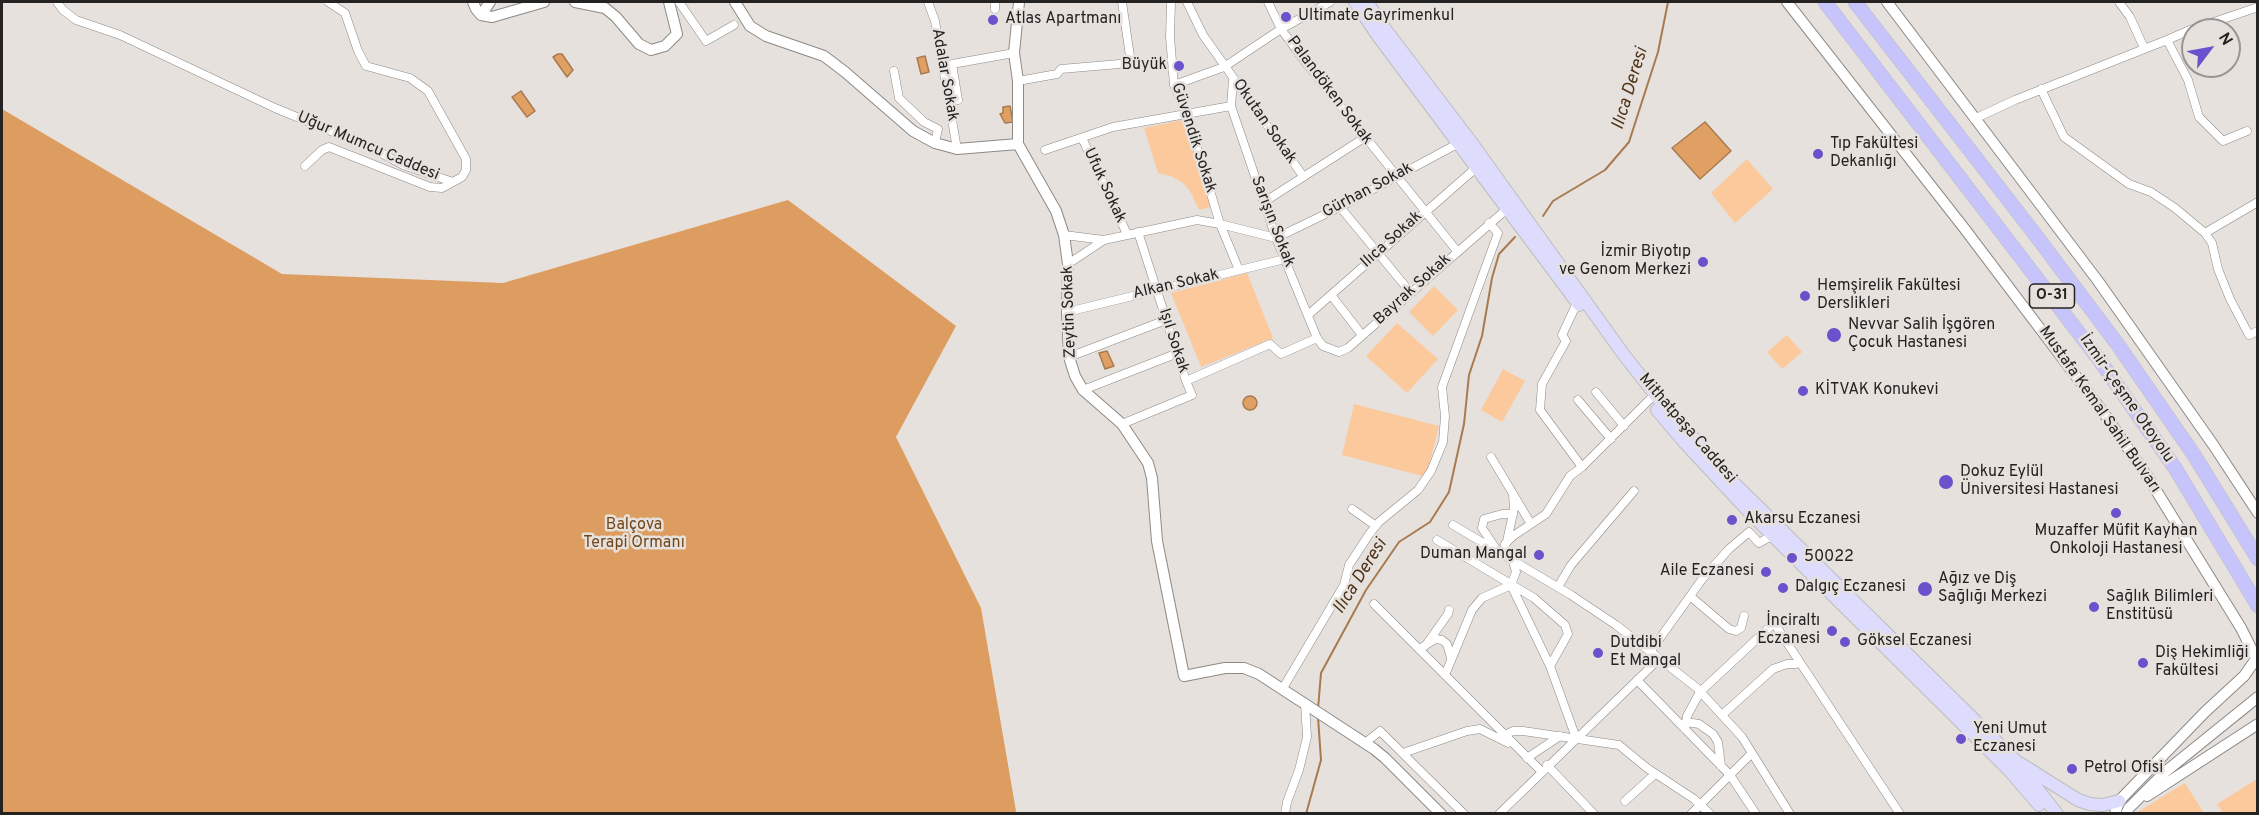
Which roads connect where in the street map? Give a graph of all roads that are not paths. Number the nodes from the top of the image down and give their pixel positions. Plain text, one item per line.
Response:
1 (57, 2) edge
2 (328, 2) edge
3 (473, 2) edge
4 (490, 2) edge
5 (544, 2) edge
6 (575, 2) edge
7 (669, 2) edge
8 (679, 2) edge
9 (735, 2) edge
10 (928, 2) edge
11 (1019, 2) edge
12 (1122, 2) edge
13 (1171, 2) edge
14 (1187, 2) edge
15 (1268, 2) edge
16 (1330, 2) edge
17 (1355, 2) edge
18 (1367, 2) edge
19 (1787, 2) edge
20 (1825, 2) edge
21 (1855, 2) edge
22 (1887, 2) edge
23 (2119, 2) edge
24 (2258, 8) edge
25 (482, 15) junction
26 (734, 25) dead end
27 (1281, 28) junction
28 (2168, 40) junction
29 (2144, 48) junction
30 (1014, 53) junction
31 (1224, 67) junction
32 (894, 71) dead end
33 (1233, 79) junction
34 (1018, 81) junction
35 (1174, 85) junction
36 (2041, 89) junction
37 (958, 100) dead end
38 (1231, 106) junction
39 (1187, 114) junction
40 (1974, 119) junction
41 (2247, 131) dead end
42 (1082, 138) junction
43 (1364, 138) junction
44 (935, 143) junction
45 (1459, 143) junction
46 (1018, 144) junction
47 (957, 149) junction
48 (1045, 150) dead end
49 (305, 166) dead end
50 (1477, 167) junction
51 (1303, 176) junction
52 (1396, 177) junction
53 (453, 182) junction
54 (1264, 202) junction
55 (2258, 202) edge
56 (1340, 207) junction
57 (1508, 208) junction
58 (1425, 211) junction
59 (1489, 223) junction
60 (1220, 224) junction
61 (1138, 232) junction
62 (2205, 233) junction
63 (1127, 234) junction
64 (1064, 235) junction
65 (1276, 238) junction
66 (1104, 240) junction
67 (1456, 251) junction
68 (1378, 252) junction
69 (1285, 259) junction
70 (1068, 264) junction
71 (1239, 270) junction
72 (1157, 291) junction
73 (1411, 293) junction
74 (1331, 295) junction
75 (1577, 303) junction
76 (1067, 312) junction
77 (1308, 315) junction
78 (1166, 320) junction
79 (2258, 331) edge
80 (1362, 335) junction
81 (1317, 338) junction
82 (1178, 353) junction
83 (1069, 357) junction
84 (1186, 381) junction
85 (1083, 390) junction
86 (1596, 392) dead end
87 (1578, 400) dead end
88 (1649, 400) junction
89 (1122, 424) junction
90 (1624, 426) junction
91 (1611, 440) junction
92 (1491, 457) dead end
93 (1582, 467) junction
94 (1634, 491) dead end
95 (1513, 492) junction
96 (1352, 509) dead end
97 (2258, 513) edge
98 (1513, 514) junction
99 (1760, 523) junction
100 (1532, 524) junction
101 (1453, 525) dead end
102 (1376, 526) junction
103 (1749, 532) junction
104 (1773, 536) junction
105 (1437, 540) dead end
106 (1507, 542) junction
107 (1506, 556) junction
108 (2258, 559) edge
109 (1511, 585) junction
110 (1558, 587) junction
111 (1690, 596) junction
112 (1374, 604) dead end
113 (2258, 606) edge
114 (1449, 610) dead end
115 (1744, 616) dead end
116 (1422, 647) junction
117 (1650, 652) junction
118 (1451, 658) junction
119 (1659, 659) junction
120 (1798, 661) junction
121 (2257, 661) edge
122 (1550, 666) junction
123 (1445, 675) junction
124 (1637, 680) junction
125 (1282, 688) junction
126 (1701, 692) junction
127 (2258, 697) edge
128 (1307, 704) junction
129 (1722, 715) junction
130 (2258, 724) edge
131 (1686, 726) junction
132 (1505, 735) junction
133 (1560, 736) junction
134 (1576, 738) junction
135 (1365, 743) junction
136 (1403, 753) junction
137 (1752, 753) junction
138 (1524, 755) junction
139 (2011, 764) junction
140 (1721, 766) junction
141 (1544, 768) junction
142 (1655, 774) junction
143 (1731, 775) junction
144 (1625, 801) dead end
145 (1701, 805) junction
146 (2122, 807) edge
147 (1285, 813) edge
148 (1441, 813) edge
149 (1464, 813) edge
150 (1499, 813) edge
151 (1594, 813) edge
152 (1691, 813) edge
153 (1710, 813) edge
154 (1756, 813) edge
155 (1791, 813) edge
156 (1900, 813) edge
157 (2046, 813) edge
158 (2058, 813) edge

1 - 53 street, Uğur Mumcu Caddesi
2 - 53 street, Uğur Mumcu Caddesi
3 - 25 street
4 - 25 street
5 - 25 street
6 - 7 street
8 - 26 street
9 - 44 street
10 - 47 street, Adalar Sokak
11 - 30 street, Zeytin Sokak
12 - 34 street
13 - 35 street, Güvendik Sokak
14 - 31 street, Okutan Sokak
15 - 27 street, Palandöken Sokak
16 - 27 street
17 - 45 main road, Mithatpaşa Caddesi
18 - 139 main road, Mithatpaşa Caddesi
19 - 121 street, Mustafa Kemal Sahil Bulvarı
20 - 113 highway, İzmir-Çeşme Otoyolu / O-31
21 - 108 highway, İzmir-Çeşme Otoyolu / O-31
22 - 40 street
23 - 29 street
24 - 28 street
27 - 31 street
27 - 43 street, Palandöken Sokak
28 - 29 street
28 - 41 street
29 - 36 street
30 - 34 street, Zeytin Sokak
30 - 37 street
31 - 33 street, Okutan Sokak
31 - 35 street
32 - 44 street
33 - 38 street
33 - 51 street, Okutan Sokak
34 - 46 street, Zeytin Sokak
35 - 39 street, Güvendik Sokak
36 - 40 street
36 - 62 street
38 - 39 street
38 - 54 street, Sarışın Sokak
39 - 42 street
39 - 60 street, Güvendik Sokak
40 - 97 street
42 - 48 street
42 - 63 street, Ufuk Sokak
43 - 51 street
43 - 52 street, Palandöken Sokak
44 - 47 street
45 - 50 main road, Mithatpaşa Caddesi
45 - 52 street, Gürhan Sokak
46 - 47 street
46 - 64 street, Zeytin Sokak
49 - 53 street
50 - 57 main road, Mithatpaşa Caddesi
50 - 58 street, Ilıca Sokak
51 - 54 street
52 - 56 street, Gürhan Sokak
52 - 58 street, Palandöken Sokak
54 - 65 street, Sarışın Sokak
55 - 62 street
56 - 65 street, Gürhan Sokak
56 - 68 street
57 - 59 street, Bayrak Sokak
57 - 75 main road, Mithatpaşa Caddesi
58 - 67 street, Palandöken Sokak
58 - 68 street, Ilıca Sokak
59 - 67 street, Bayrak Sokak
59 - 102 street
60 - 61 street
60 - 65 street
60 - 71 street, Güvendik Sokak
61 - 63 street
61 - 72 street, Işıl Sokak
62 - 79 street
63 - 66 street
64 - 66 street
64 - 70 street, Zeytin Sokak
65 - 69 street, Sarışın Sokak
66 - 70 street
67 - 73 street, Bayrak Sokak
68 - 73 street
68 - 74 street, Ilıca Sokak
69 - 71 street, Alkan Sokak
69 - 77 street, Sarışın Sokak
70 - 76 street, Zeytin Sokak
71 - 72 street, Alkan Sokak
72 - 76 street, Alkan Sokak
72 - 78 street, Işıl Sokak
73 - 80 street, Bayrak Sokak
74 - 77 street, Ilıca Sokak
74 - 80 street
75 - 88 main road, Mithatpaşa Caddesi
75 - 93 street
76 - 83 street, Zeytin Sokak
77 - 81 street, Sarışın Sokak
78 - 82 street, Işıl Sokak
78 - 83 street
80 - 81 street, Bayrak Sokak
81 - 84 street
82 - 84 street, Işıl Sokak
82 - 85 street
83 - 85 street, Zeytin Sokak
84 - 89 street
85 - 89 street, Zeytin Sokak
86 - 90 street
87 - 91 street
88 - 90 street
88 - 99 main road, Mithatpaşa Caddesi
89 - 125 street, Zeytin Sokak
90 - 91 street
91 - 93 street
92 - 95 street
93 - 100 street
94 - 110 street
95 - 98 street
95 - 100 street
96 - 102 street
98 - 106 street
98 - 107 street
99 - 103 street
99 - 104 main road, Mithatpaşa Caddesi
100 - 106 street
101 - 107 street
102 - 125 street
103 - 104 street
103 - 111 street
104 - 139 main road, Mithatpaşa Caddesi
105 - 109 street
106 - 107 street
107 - 109 street
107 - 110 street
109 - 118 street
109 - 122 street
109 - 122 street
110 - 117 street
111 - 115 street
111 - 117 street
112 - 116 street
114 - 116 street
116 - 118 street
116 - 123 street
117 - 119 street
118 - 123 street
119 - 124 street
119 - 126 street
120 - 126 street
120 - 129 street
120 - 156 street
121 - 146 street
122 - 134 street
123 - 132 street
124 - 131 street
124 - 134 street
125 - 128 street
126 - 129 street
126 - 131 street
127 - 146 street
128 - 135 street
128 - 147 street
129 - 137 street
130 - 146 street
131 - 140 street
131 - 140 street
132 - 133 street
132 - 138 street
133 - 134 street
133 - 138 street
134 - 141 street
134 - 142 street
135 - 136 street
135 - 148 street
136 - 138 street
136 - 149 street
137 - 143 street
137 - 155 street
138 - 141 street
139 - 146 main road
139 - 157 main road, Mithatpaşa Caddesi
139 - 158 main road, Mithatpaşa Caddesi
140 - 143 street
141 - 150 street
141 - 151 street
142 - 144 street
142 - 145 street
143 - 145 street
143 - 154 street
145 - 152 street
145 - 153 street

